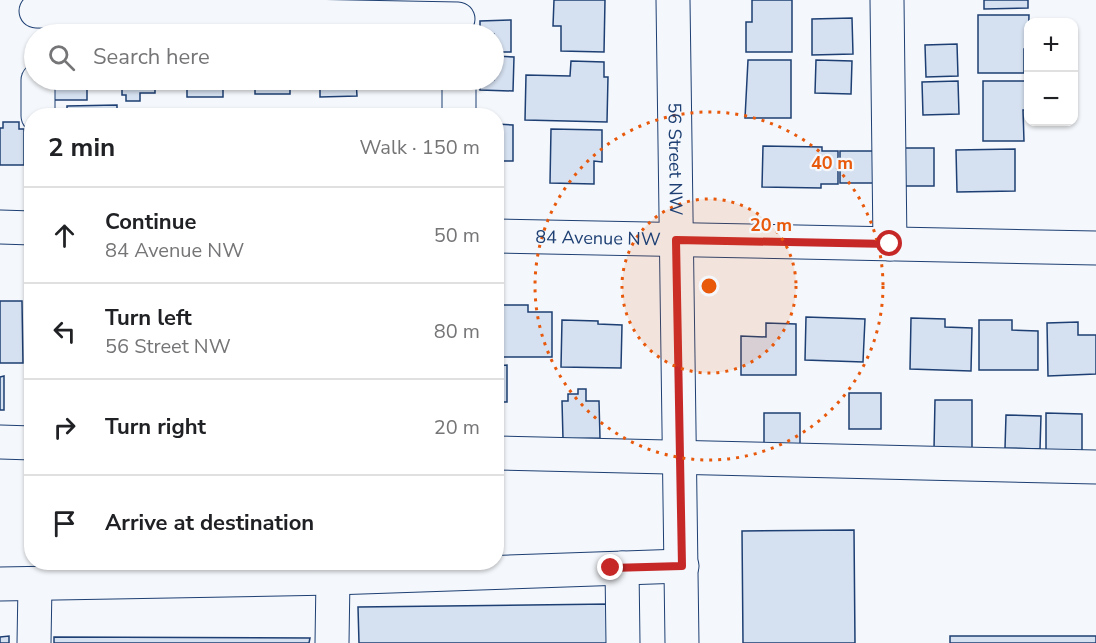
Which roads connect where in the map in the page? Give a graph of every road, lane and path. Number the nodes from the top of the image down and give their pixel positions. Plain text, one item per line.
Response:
1 (673, 0) edge
2 (887, 0) edge
3 (37, 15) edge
4 (458, 18) edge
5 (38, 90) edge
6 (459, 90) edge
7 (38, 108) edge
8 (459, 108) edge
9 (0, 227) edge
10 (24, 228) edge
11 (504, 237) edge
12 (676, 240) junction
13 (890, 244) junction
14 (1096, 248) edge
15 (0, 442) edge
16 (24, 442) edge
17 (504, 453) edge
18 (680, 456) junction
19 (1096, 466) edge
20 (682, 566) junction
21 (622, 568) junction
22 (333, 578) junction
23 (0, 584) edge
24 (35, 585) junction
25 (34, 643) edge
26 (332, 643) edge
27 (623, 643) edge
28 (682, 643) edge

1 - 12 street, 56 Street NW
2 - 13 street
3 - 4 street
5 - 7 street
6 - 8 street
9 - 10 street
11 - 12 street, 84 Avenue NW
12 - 13 street, 84 Avenue NW
12 - 18 street, 56 Street NW
13 - 14 street, 84 Avenue NW
15 - 16 street
17 - 18 street
18 - 19 street
18 - 20 street, 56 Street NW
20 - 21 street
20 - 28 street, 56 Street NW
21 - 22 street
21 - 27 street
22 - 24 street
22 - 26 street
23 - 24 street
24 - 25 street

